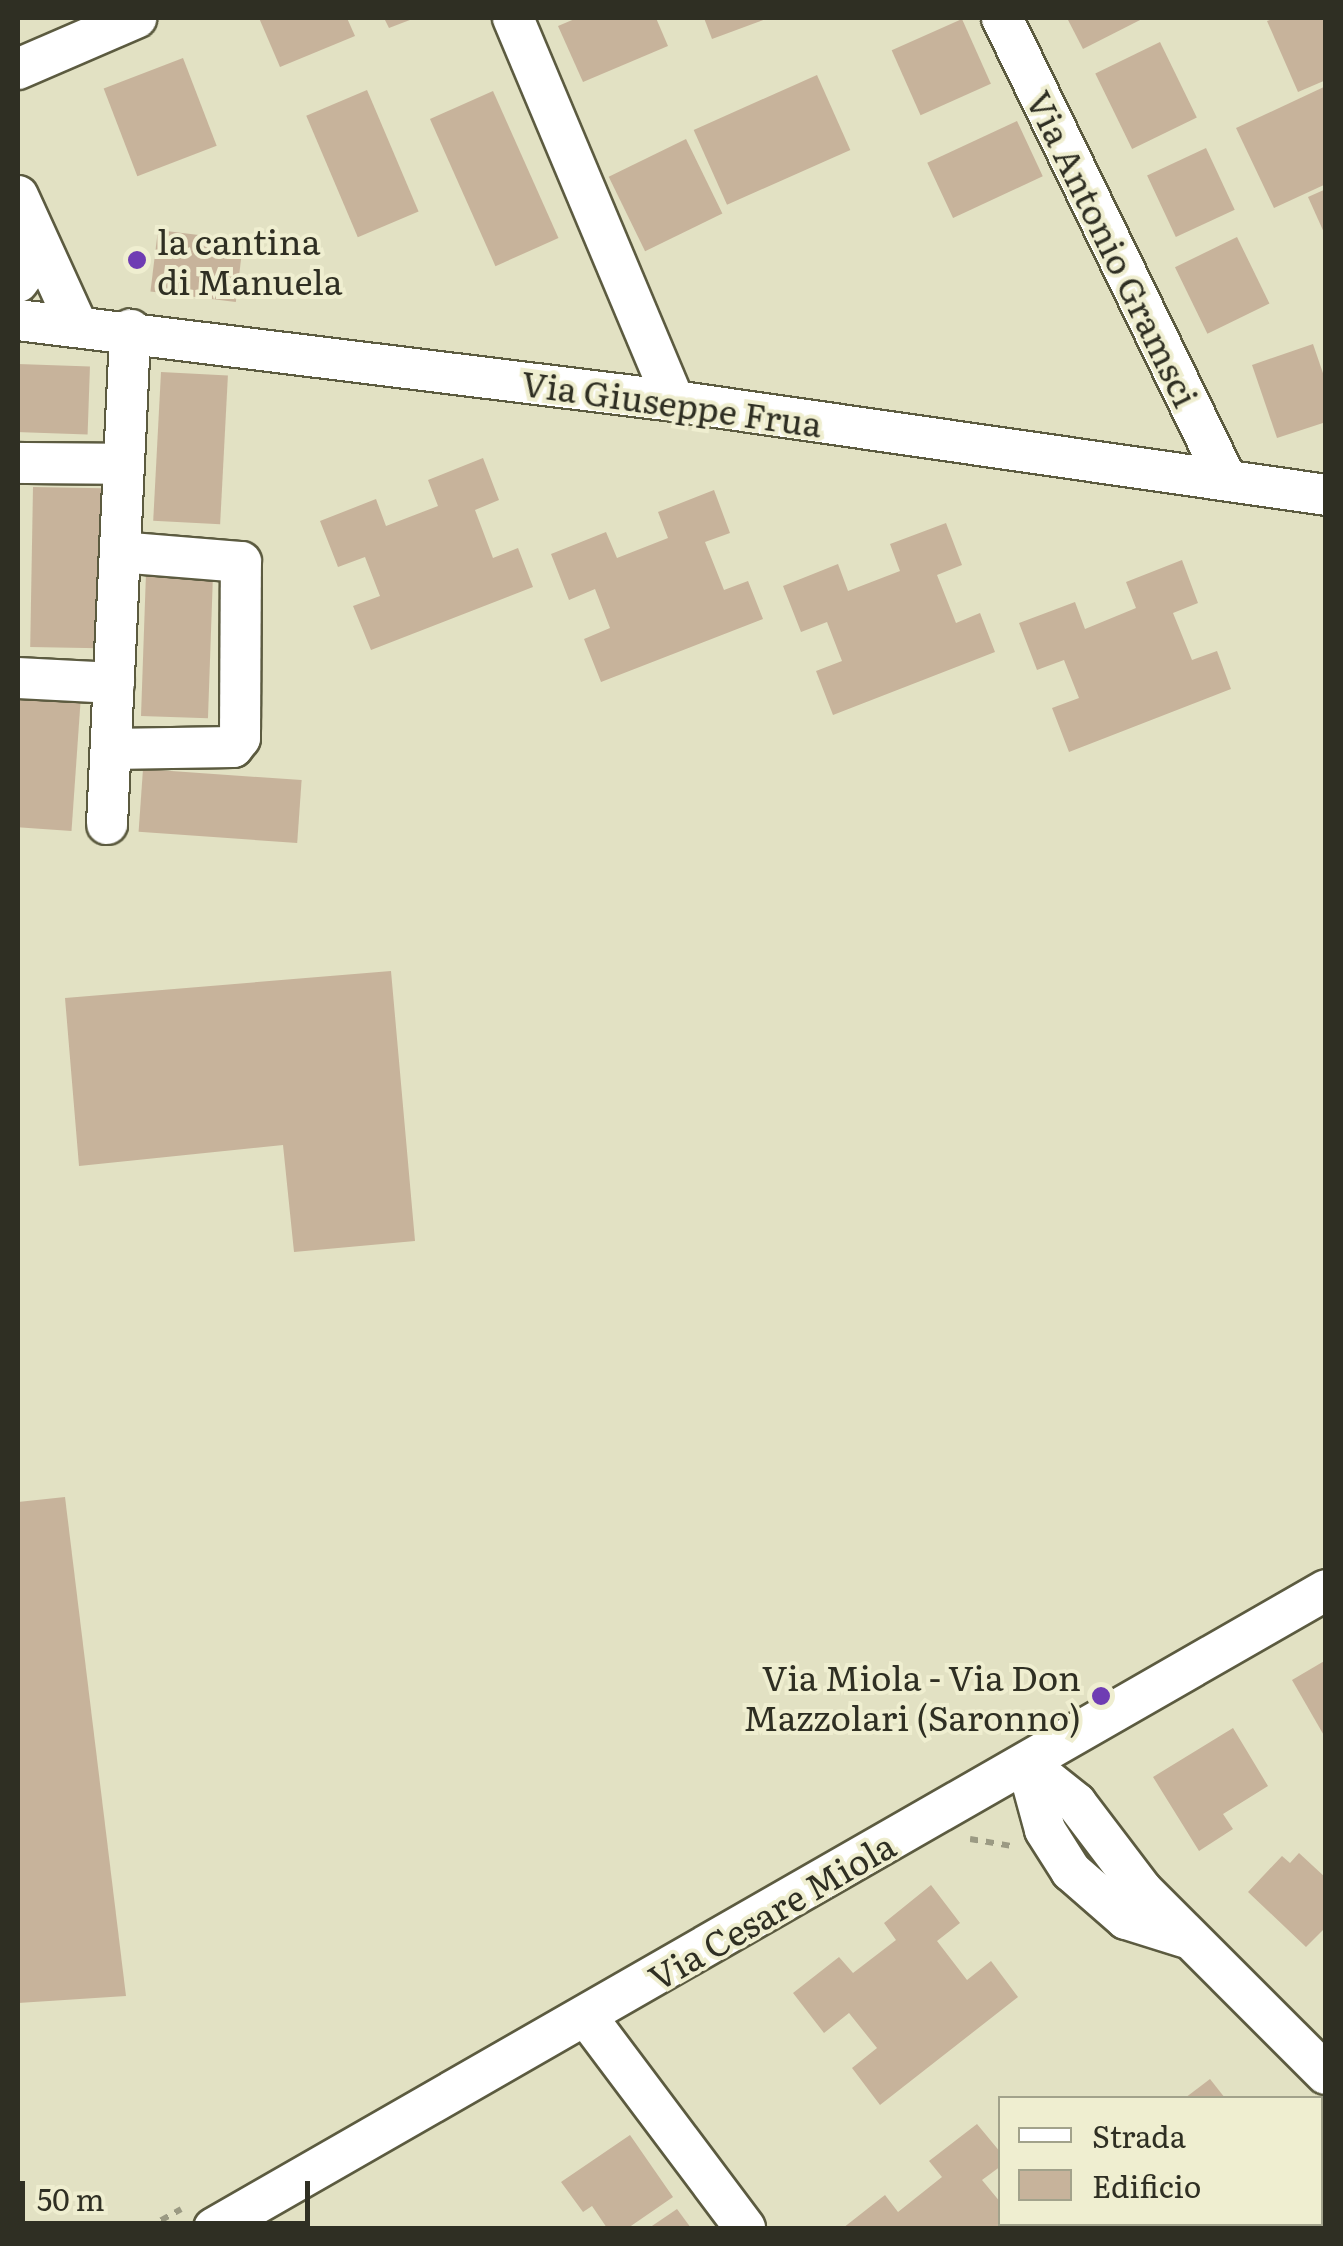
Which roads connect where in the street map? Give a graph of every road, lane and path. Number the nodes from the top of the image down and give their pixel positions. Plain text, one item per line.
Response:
1 (136, 18) edge
2 (512, 18) edge
3 (1002, 18) edge
4 (18, 69) edge
5 (18, 196) edge
6 (36, 237) junction
7 (18, 282) edge
8 (18, 320) edge
9 (76, 324) junction
10 (130, 330) junction
11 (674, 401) junction
12 (18, 463) edge
13 (124, 464) junction
14 (1226, 479) junction
15 (1326, 495) edge
16 (120, 552) junction
17 (18, 678) edge
18 (114, 684) junction
19 (111, 749) junction
20 (107, 824) dead end
21 (1326, 1590) edge
22 (1026, 1764) junction
23 (936, 1816) junction
24 (1017, 1846) dead end
25 (586, 2016) junction
26 (1326, 2074) edge
27 (206, 2213) edge
28 (147, 2228) edge
29 (745, 2228) edge

1 - 4 street
2 - 11 street
3 - 14 street, Via Antonio Gramsci
5 - 6 street
6 - 7 street
6 - 9 street
8 - 9 street, Via Giuseppe Frua
9 - 10 street, Via Giuseppe Frua
10 - 11 street, Via Giuseppe Frua
10 - 13 street
11 - 14 street, Via Giuseppe Frua
12 - 13 street
13 - 16 street
14 - 15 street, Via Giuseppe Frua
16 - 18 street
16 - 19 street
17 - 18 street
18 - 19 street
19 - 20 street
21 - 22 street, Via Cesare Miola
22 - 23 street, Via Cesare Miola
22 - 26 street
23 - 24 path
23 - 25 street, Via Cesare Miola
25 - 27 street, Via Cesare Miola
25 - 29 street
27 - 28 path

